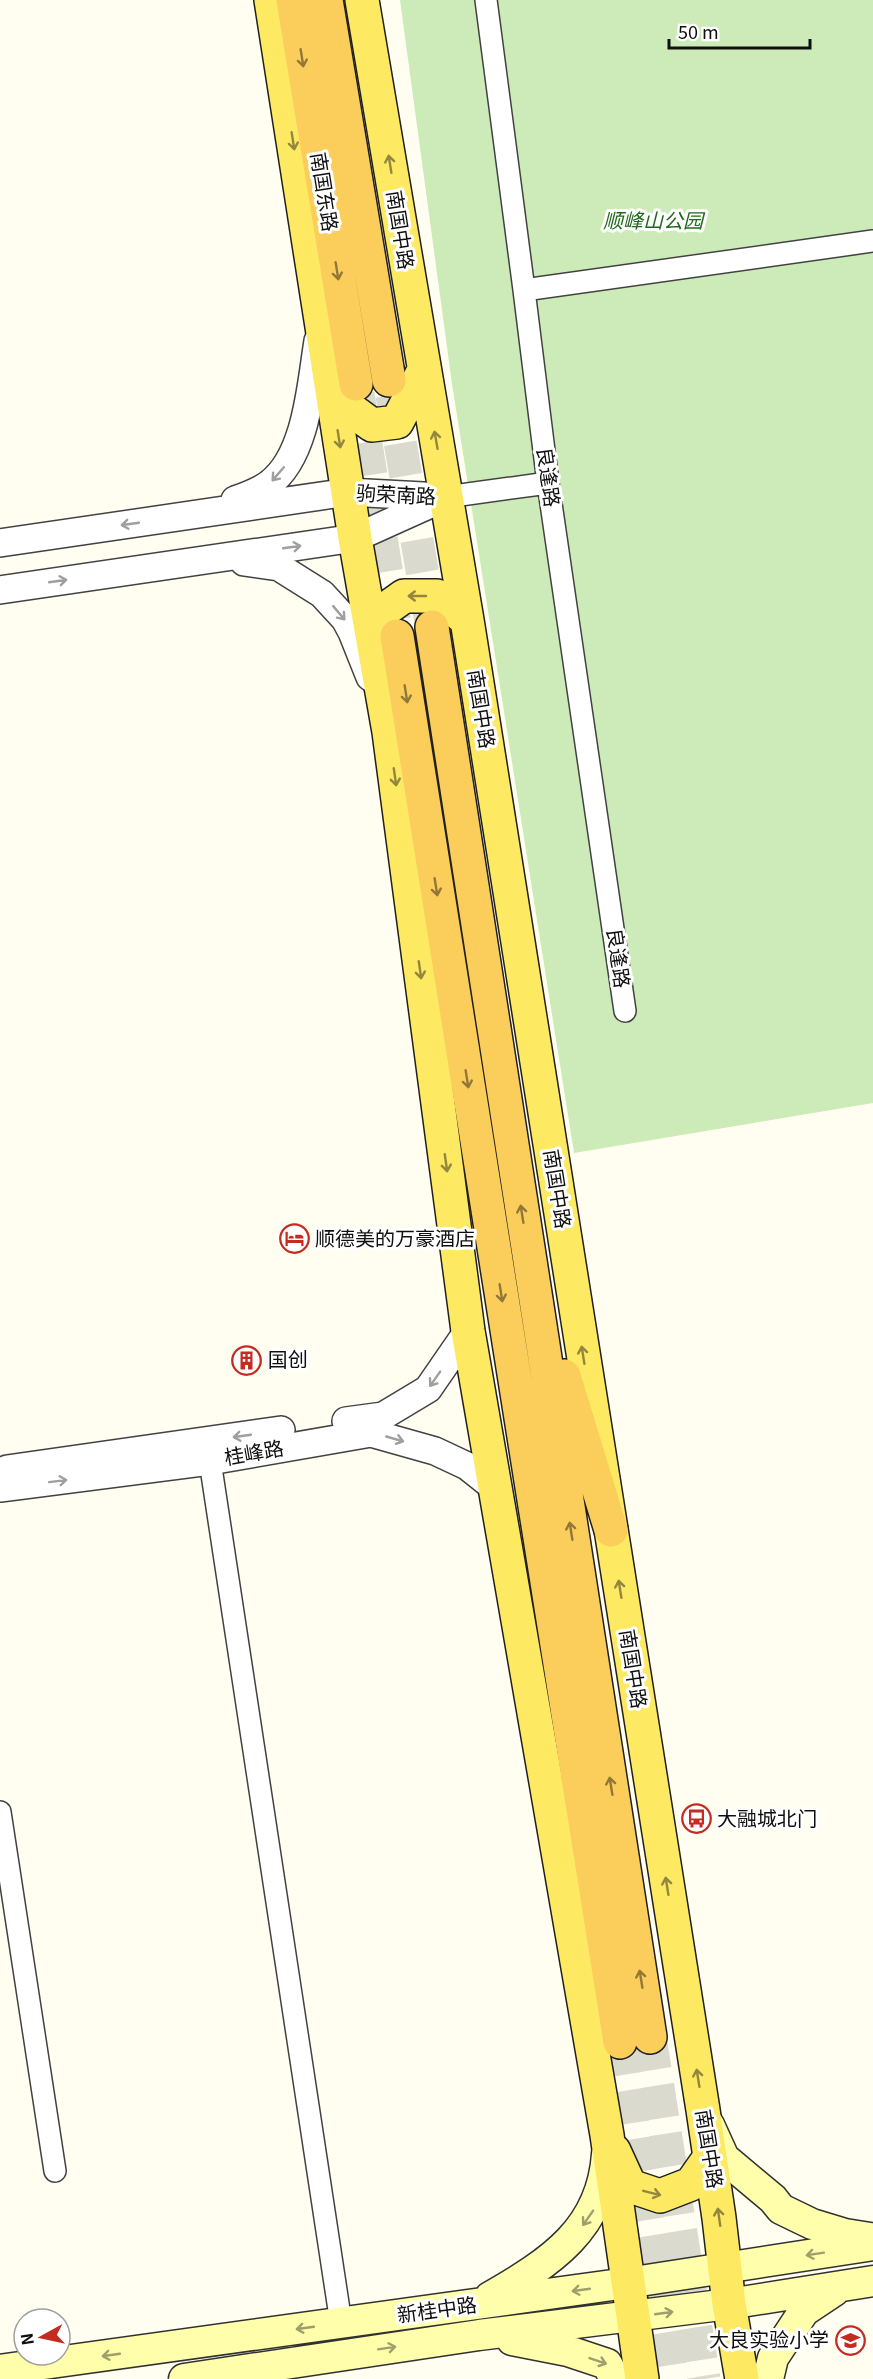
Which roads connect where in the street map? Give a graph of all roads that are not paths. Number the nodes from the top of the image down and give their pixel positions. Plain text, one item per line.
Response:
1 (271, 0) edge
2 (293, 0) edge
3 (327, 0) edge
4 (362, 0) edge
5 (486, 0) edge
6 (873, 241) edge
7 (524, 290) junction
8 (321, 319) junction
9 (328, 366) junction
10 (424, 370) junction
11 (389, 380) tunnel mouth
12 (356, 384) tunnel mouth
13 (548, 483) junction
14 (348, 492) junction
15 (446, 497) junction
16 (188, 516) junction
17 (355, 538) junction
18 (0, 543) edge
19 (192, 562) junction
20 (0, 590) edge
21 (467, 620) junction
22 (432, 627) tunnel mouth
23 (397, 636) tunnel mouth
24 (378, 671) junction
25 (388, 732) junction
26 (626, 1011) dead end
27 (530, 1263) junction
28 (468, 1331) junction
29 (210, 1461) junction
30 (0, 1470) edge
31 (0, 1488) edge
32 (496, 1489) junction
33 (611, 1530) junction
34 (0, 1812) edge
35 (703, 2110) junction
36 (607, 2138) junction
37 (710, 2157) junction
38 (56, 2171) dead end
39 (873, 2239) edge
40 (873, 2245) edge
41 (724, 2267) junction
42 (873, 2281) edge
43 (627, 2283) junction
44 (842, 2286) junction
45 (478, 2304) junction
46 (729, 2304) junction
47 (632, 2318) junction
48 (341, 2323) junction
49 (479, 2335) junction
50 (0, 2370) edge
51 (184, 2379) edge
52 (615, 2379) edge
53 (642, 2379) edge
54 (742, 2379) edge
55 (768, 2379) edge

1 -> 8 main road
2 -> 12 highway, 南国东路
3 - 11 highway, 南国东路
10 -> 4 main road, 南国中路
5 - 7 street, 良逢路
6 - 7 street
7 - 13 street, 良逢路
8 - 9 main road
8 -> 16 street
9 - 10 main road
9 -> 14 main road
15 -> 10 main road, 南国中路
13 - 15 street
13 - 26 street, 良逢路
14 - 15 street, 驹荣南路
14 - 16 street, 驹荣南路
14 - 17 main road
15 - 17 street, 驹荣南路
15 - 21 main road, 南国中路
16 -> 18 street, 驹荣南路
19 -> 17 street, 驹荣南路
17 - 24 main road
20 -> 19 street, 驹荣南路
19 -> 25 street
21 -> 24 main road
33 -> 21 main road, 南国中路
27 -> 22 highway, 南国中路
23 -> 27 highway, 南国中路
24 - 25 main road
25 -> 28 main road
27 - 33 highway
28 -> 30 street
28 - 32 main road
31 -> 29 street, 桂峰路
29 -> 32 street, 桂峰路
29 - 48 street
32 - 36 main road
35 -> 33 main road, 南国中路
34 - 38 street
35 - 37 main road, 南国中路
35 - 39 main road
36 -> 37 main road
36 - 43 main road
36 -> 45 main road
41 -> 37 main road, 南国中路
40 -> 41 main road, 新桂中路
41 - 43 main road, 新桂中路
41 - 46 main road, 南国中路
42 - 44 main road, 新桂中路
43 -> 45 main road, 新桂中路
43 - 47 main road
44 - 46 main road, 新桂中路
44 - 55 main road
45 - 48 main road, 新桂中路
47 -> 46 main road, 新桂中路
46 - 54 main road, 南国中路
47 - 49 main road, 新桂中路
47 - 53 main road
48 -> 50 main road, 新桂中路
51 -> 49 main road, 新桂中路
49 -> 52 main road

